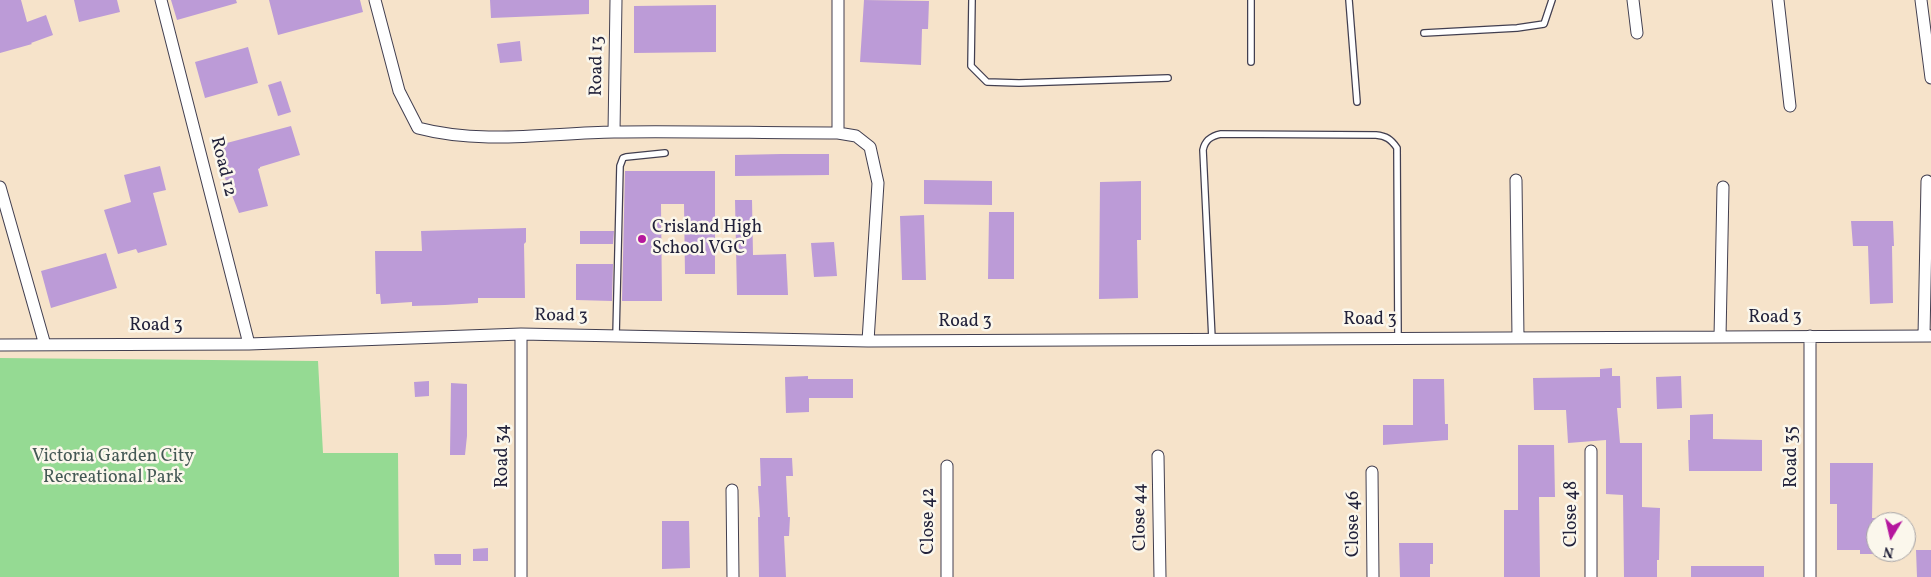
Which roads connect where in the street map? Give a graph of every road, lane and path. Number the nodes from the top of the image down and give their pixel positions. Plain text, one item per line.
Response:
1 (161, 0) edge
2 (374, 0) edge
3 (616, 0) edge
4 (838, 0) edge
5 (972, 0) edge
6 (1252, 0) edge
7 (1349, 0) edge
8 (1552, 0) edge
9 (1633, 0) edge
10 (1778, 0) edge
11 (1921, 0) edge
12 (1424, 33) dead end
13 (1637, 33) dead end
14 (1252, 62) dead end
15 (1168, 78) dead end
16 (1931, 78) edge
17 (1357, 102) dead end
18 (1790, 106) dead end
19 (614, 132) junction
20 (838, 133) junction
21 (665, 153) dead end
22 (1516, 180) dead end
23 (1927, 181) dead end
24 (0, 187) edge
25 (1723, 187) dead end
26 (521, 334) junction
27 (616, 336) junction
28 (1810, 336) junction
29 (1928, 336) edge
30 (1720, 337) junction
31 (1398, 338) junction
32 (1518, 338) junction
33 (1212, 339) junction
34 (868, 341) junction
35 (249, 344) junction
36 (0, 345) edge
37 (45, 345) junction
38 (1591, 451) dead end
39 (1158, 456) dead end
40 (947, 466) dead end
41 (1372, 472) dead end
42 (732, 490) dead end
43 (521, 577) edge
44 (733, 577) edge
45 (947, 577) edge
46 (1160, 577) edge
47 (1373, 577) edge
48 (1591, 577) edge
49 (1810, 577) edge

1 - 35 street, Road 12
2 - 19 street
3 - 19 street, Road 13
4 - 20 street
5 - 15 lane
6 - 14 lane
7 - 17 lane
8 - 12 lane
9 - 13 street
10 - 18 street
11 - 16 street
19 - 20 street
20 - 34 street
21 - 27 lane
22 - 32 street
23 - 29 street
24 - 37 street
25 - 30 street
26 - 27 street, Road 3
26 - 35 street, Road 3
26 - 43 street, Road 34
27 - 34 street, Road 3
28 - 29 street, Road 3
28 - 30 street, Road 3
28 - 49 street, Road 35
30 - 32 street, Road 3
31 - 32 street, Road 3
31 - 33 street, Road 3
31 - 33 lane
33 - 34 street, Road 3
35 - 37 street, Road 3
36 - 37 street, Road 3
38 - 48 street, Close 48
39 - 46 street, Close 44
40 - 45 street, Close 42
41 - 47 street, Close 46
42 - 44 street

